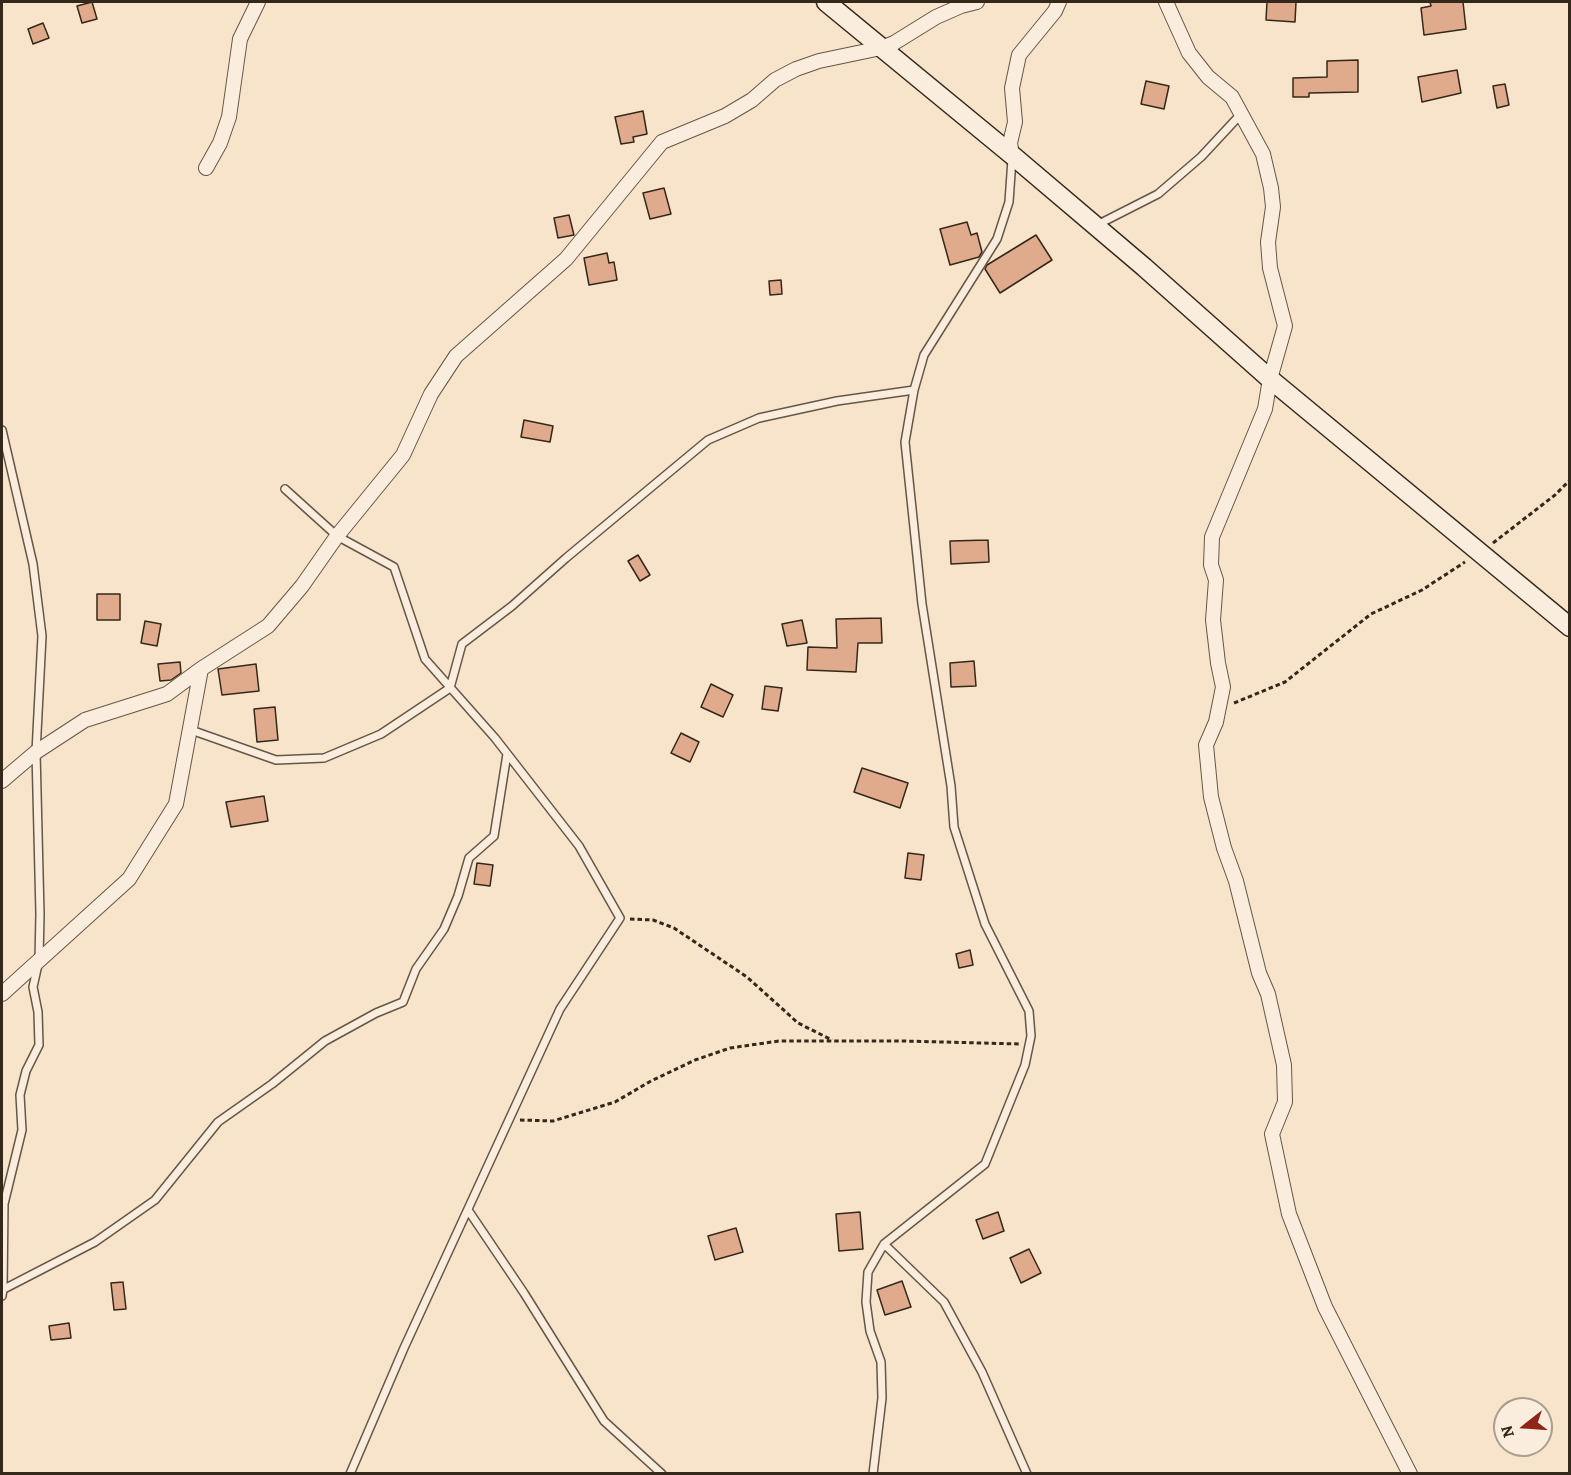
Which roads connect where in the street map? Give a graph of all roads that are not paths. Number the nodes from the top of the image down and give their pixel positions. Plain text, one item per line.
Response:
1 (258, 2) edge
2 (826, 2) edge
3 (977, 2) edge
4 (1059, 2) edge
5 (1166, 2) edge
6 (881, 48) junction
7 (1242, 113) junction
8 (1012, 155) junction
9 (206, 168) dead end
10 (1095, 226) junction
11 (1270, 379) junction
12 (914, 390) junction
13 (2, 430) edge
14 (285, 489) dead end
15 (337, 536) junction
16 (1569, 627) edge
17 (201, 669) junction
18 (450, 687) junction
19 (191, 730) junction
20 (36, 752) junction
21 (507, 754) junction
22 (2, 781) edge
23 (39, 960) junction
24 (2, 994) edge
25 (468, 1210) junction
26 (884, 1244) junction
27 (2, 1291) edge
28 (350, 1473) edge
29 (662, 1473) edge
30 (873, 1473) edge
31 (1027, 1473) edge
32 (1410, 1473) edge

1 - 9 street
2 - 6 street
3 - 6 street
4 - 8 street
5 - 7 street
6 - 8 street
6 - 15 street
7 - 10 lane
7 - 11 street
8 - 10 street
8 - 12 lane
10 - 11 street
11 - 16 street
11 - 32 street
12 - 18 lane
12 - 26 lane
13 - 20 lane
14 - 15 lane
15 - 17 street
15 - 18 lane
17 - 19 street
17 - 20 street
18 - 19 lane
18 - 21 lane
19 - 23 street
20 - 22 street
20 - 23 lane
21 - 25 lane
21 - 27 lane
23 - 24 street
23 - 27 lane
25 - 28 lane
25 - 29 lane
26 - 30 lane
26 - 31 lane

